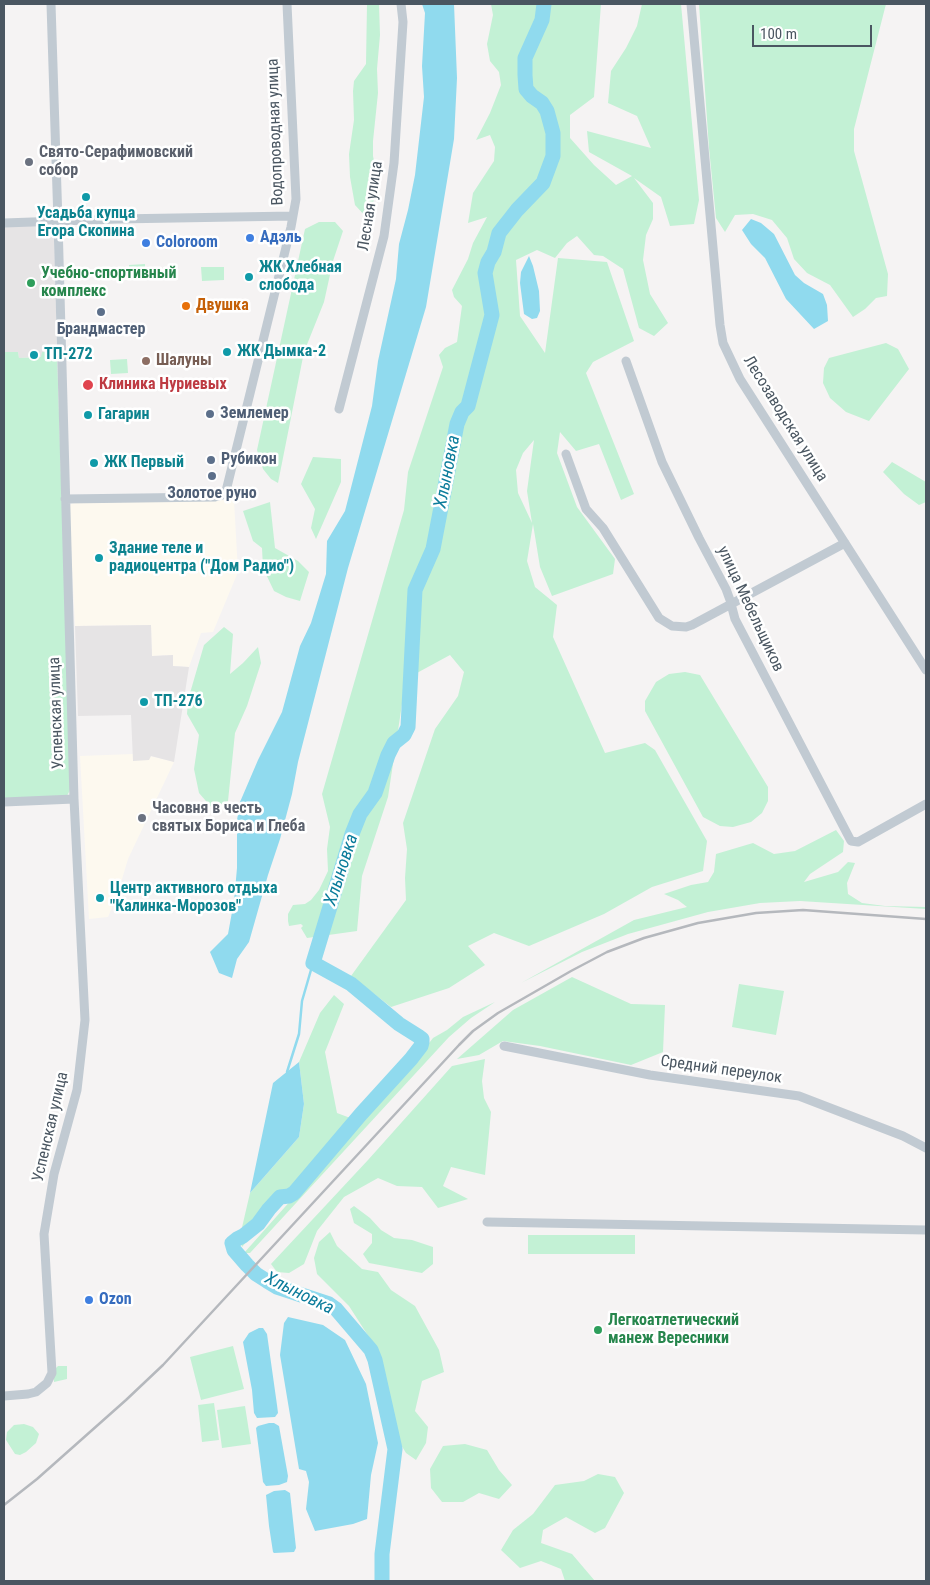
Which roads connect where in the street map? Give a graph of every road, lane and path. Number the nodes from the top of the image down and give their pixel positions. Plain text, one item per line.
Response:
1 (50, 4) edge
2 (287, 4) edge
3 (400, 4) edge
4 (691, 4) edge
5 (293, 216) junction
6 (58, 222) junction
7 (4, 223) edge
8 (626, 361) dead end
9 (339, 409) dead end
10 (566, 454) dead end
11 (65, 499) junction
12 (845, 543) junction
13 (731, 604) junction
14 (926, 670) edge
15 (74, 799) junction
16 (4, 802) edge
17 (926, 804) edge
18 (504, 1046) dead end
19 (926, 1148) edge
20 (487, 1222) dead end
21 (926, 1230) edge
22 (4, 1396) edge

1 - 6 street, Успенская улица
2 - 5 street, Водопроводная улица
3 - 9 street, Лесная улица
4 - 12 street, Лесозаводская улица
5 - 6 street
5 - 11 street, Водопроводная улица
6 - 7 street
6 - 11 street, Успенская улица
8 - 13 street, улица Мебельщиков
10 - 13 street
11 - 15 street, Успенская улица
12 - 13 street
12 - 14 street, Лесозаводская улица
13 - 17 street, улица Мебельщиков
15 - 16 street
15 - 22 street, Успенская улица
18 - 19 street, Средний переулок
20 - 21 street

